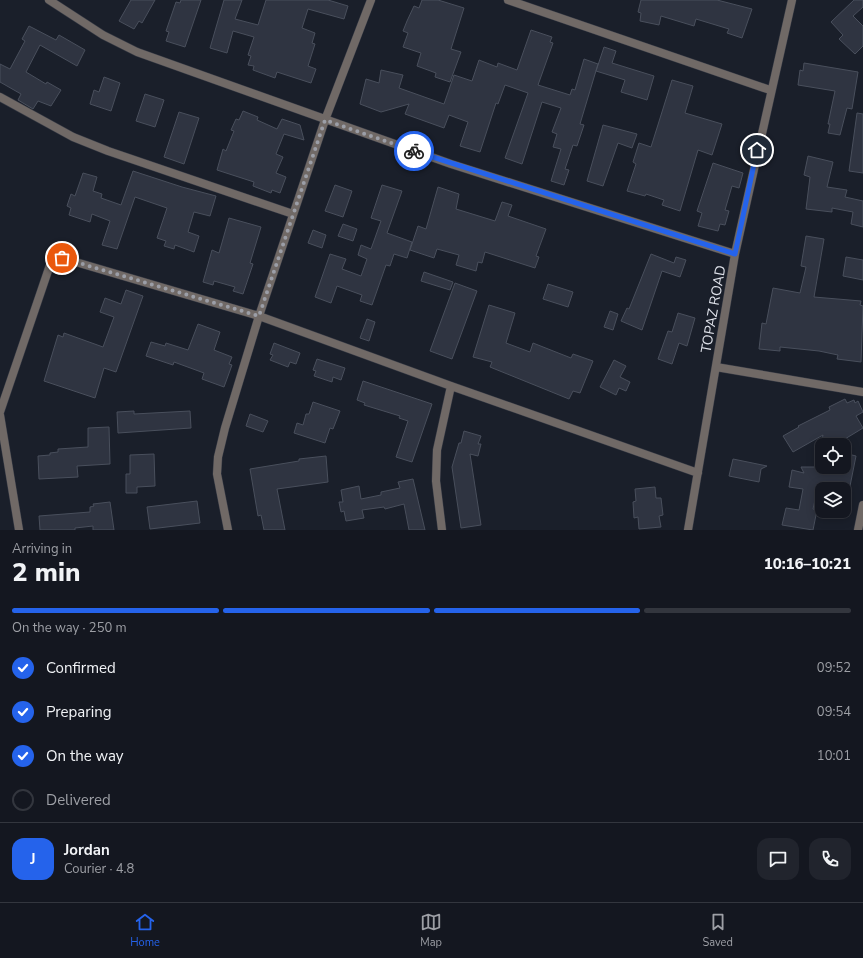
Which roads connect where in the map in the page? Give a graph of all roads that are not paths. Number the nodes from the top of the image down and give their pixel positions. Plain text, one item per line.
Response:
1 (49, 0) edge
2 (371, 0) edge
3 (508, 0) edge
4 (792, 0) edge
5 (770, 90) junction
6 (0, 97) edge
7 (325, 120) junction
8 (293, 214) junction
9 (735, 254) junction
10 (259, 316) junction
11 (716, 367) junction
12 (451, 386) junction
13 (863, 392) edge
14 (0, 413) edge
15 (698, 473) junction
16 (863, 505) edge
17 (19, 530) edge
18 (228, 530) edge
19 (442, 530) edge
20 (688, 530) edge
21 (858, 530) edge

1 - 7 street
2 - 7 street
3 - 5 street
4 - 5 street, TOPAZ ROAD
5 - 9 street, TOPAZ ROAD
6 - 8 street
7 - 8 street
7 - 9 street
8 - 10 street
9 - 11 street, TOPAZ ROAD
10 - 12 street
10 - 14 street
10 - 18 street
11 - 13 street
11 - 15 street, TOPAZ ROAD
12 - 15 street
12 - 19 street
14 - 17 street
15 - 20 street, TOPAZ ROAD
16 - 21 street

